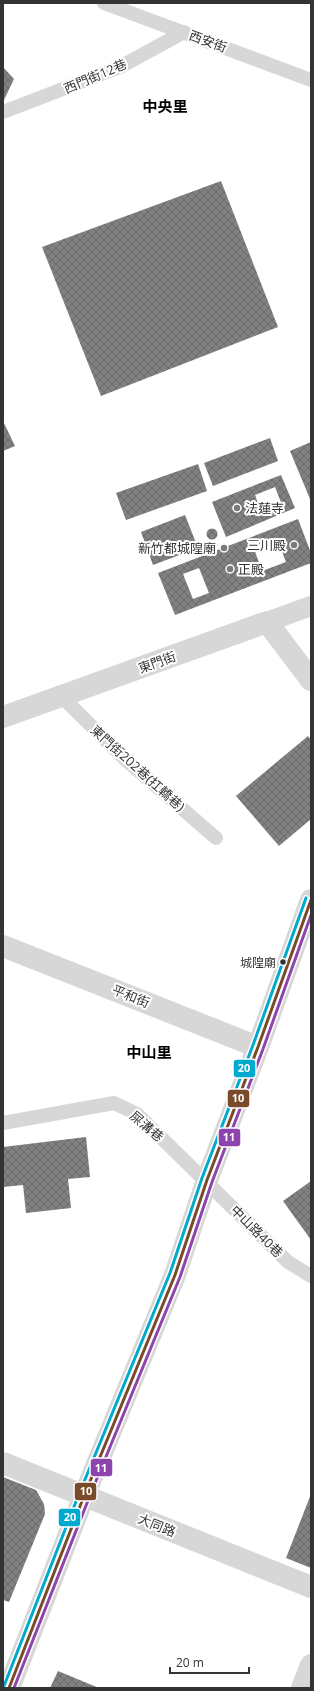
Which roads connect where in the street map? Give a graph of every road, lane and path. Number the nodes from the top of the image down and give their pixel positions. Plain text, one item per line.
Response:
1 (104, 3) edge
2 (184, 32) junction
3 (311, 80) edge
4 (3, 112) edge
5 (311, 606) edge
6 (267, 622) junction
7 (311, 680) edge
8 (61, 696) junction
9 (3, 717) edge
10 (216, 838) dead end
11 (311, 900) edge
12 (3, 946) edge
13 (258, 1047) junction
14 (3, 1123) edge
15 (207, 1180) junction
16 (311, 1276) edge
17 (3, 1463) edge
18 (84, 1496) junction
19 (311, 1587) edge
20 (311, 1665) edge
21 (9, 1688) edge
22 (302, 1688) edge

1 - 2 lane, 西安街
2 - 3 lane, 西安街
2 - 4 lane, 西門街12巷
5 - 6 street, 東門街
6 - 7 street
6 - 8 street, 東門街
8 - 9 street, 東門街
8 - 10 lane, 東門街202巷(扛轎巷)
11 - 13 street
12 - 13 street, 平和街
13 - 15 street
14 - 15 lane, 屎溝巷
15 - 16 lane, 中山路40巷
15 - 18 street
17 - 18 street, 大同路
18 - 19 street, 大同路
18 - 21 street
20 - 22 street

